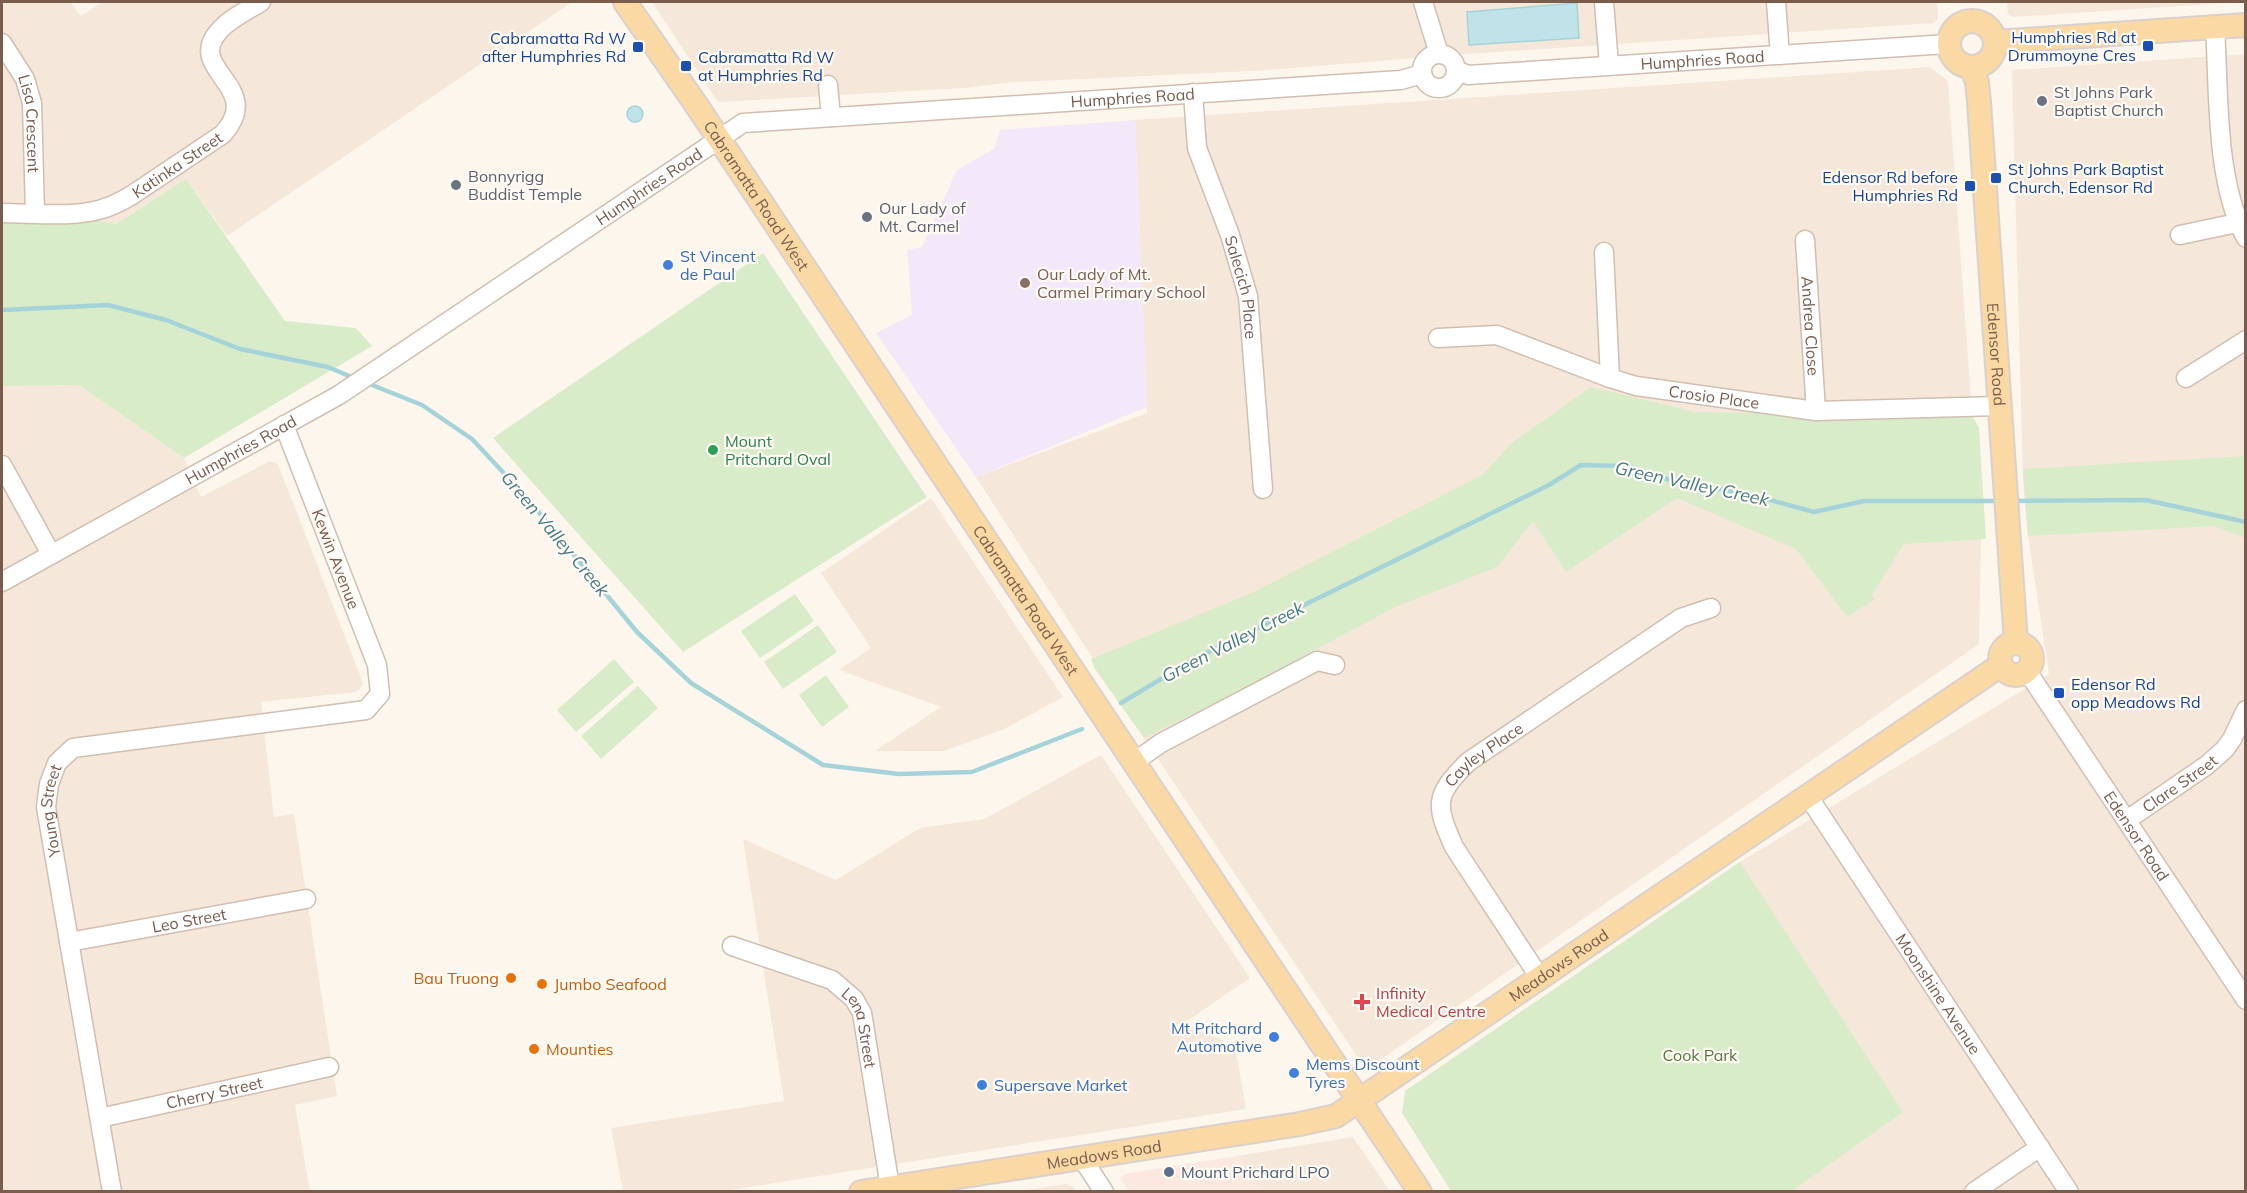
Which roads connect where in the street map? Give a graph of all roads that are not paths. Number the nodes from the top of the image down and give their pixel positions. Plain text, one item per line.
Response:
1 (261, 2) edge
2 (1423, 2) edge
3 (1604, 2) edge
4 (1776, 2) edge
5 (628, 4) edge
6 (1972, 11) edge
7 (2246, 25) edge
8 (2215, 27) junction
9 (1995, 42) junction
10 (2, 43) edge
11 (1948, 44) junction
12 (1439, 54) junction
13 (1780, 55) junction
14 (1609, 65) junction
15 (1972, 68) junction
16 (1456, 70) junction
17 (1422, 74) junction
18 (828, 85) dead end
19 (1193, 93) junction
20 (831, 117) junction
21 (718, 140) junction
22 (2, 213) edge
23 (35, 213) junction
24 (2241, 231) edge
25 (2180, 235) dead end
26 (1805, 240) dead end
27 (1604, 252) dead end
28 (1438, 338) dead end
29 (2246, 340) edge
30 (1610, 378) junction
31 (2186, 378) dead end
32 (1999, 406) junction
33 (1816, 411) junction
34 (284, 425) junction
35 (2, 465) edge
36 (1263, 489) dead end
37 (51, 554) junction
38 (2, 582) edge
39 (1711, 608) dead end
40 (2016, 643) junction
41 (1335, 665) dead end
42 (2001, 665) junction
43 (2027, 671) junction
44 (381, 694) joint
45 (2246, 710) edge
46 (1134, 762) junction
47 (1808, 796) junction
48 (2127, 820) junction
49 (306, 899) dead end
50 (69, 942) junction
51 (732, 946) dead end
52 (1540, 978) junction
53 (2246, 1000) edge
54 (329, 1067) dead end
55 (1360, 1101) junction
56 (100, 1118) junction
57 (2040, 1148) junction
58 (1082, 1158) junction
59 (890, 1187) junction
60 (112, 1191) edge
61 (861, 1191) edge
62 (1104, 1191) edge
63 (1420, 1191) edge
64 (1974, 1191) edge
65 (2069, 1191) edge

1 - 23 street, Katinka Street
2 - 12 street
3 - 14 street
4 - 13 street
5 - 21 main road, Cabramatta Road West
6 - 9 main road
6 - 11 main road
7 - 8 main road
8 - 9 main road
8 - 24 street
9 - 15 main road
10 - 23 street, Lisa Crescent
11 - 13 street, Humphries Road
11 - 15 main road
12 - 16 street
12 - 17 street
13 - 14 street, Humphries Road
14 - 16 street, Humphries Road
15 - 32 main road, Edensor Road
16 - 17 street
17 - 19 street, Humphries Road
18 - 20 street
19 - 20 street, Humphries Road
19 - 36 street, Salecich Place
20 - 21 street, Humphries Road
21 - 34 street, Humphries Road
21 - 46 main road, Cabramatta Road West
22 - 23 street, Katinka Street
24 - 25 street
26 - 33 street, Andrea Close
27 - 30 street
28 - 30 street, Crosio Place
29 - 31 street
30 - 33 street, Crosio Place
32 - 33 street, Crosio Place
32 - 40 main road, Edensor Road
34 - 37 street, Humphries Road
34 - 44 street, Kewin Avenue
35 - 37 street
37 - 38 street, Humphries Road
39 - 52 street, Cayley Place
40 - 42 main road
40 - 43 main road
41 - 46 street
42 - 43 main road
42 - 47 main road, Meadows Road
43 - 48 street, Edensor Road
44 - 50 street, Young Street
45 - 48 street, Clare Street
46 - 55 main road, Cabramatta Road West
47 - 52 main road, Meadows Road
47 - 57 street, Moonshine Avenue
48 - 53 street, Edensor Road
49 - 50 street, Leo Street
50 - 56 street, Young Street
51 - 59 street, Lena Street
52 - 55 main road, Meadows Road
54 - 56 street, Cherry Street
55 - 58 main road, Meadows Road
55 - 63 main road, Cabramatta Road West
56 - 60 street, Young Street
57 - 64 street
57 - 65 street, Moonshine Avenue
58 - 59 main road, Meadows Road
58 - 62 street
59 - 61 main road, Meadows Road

